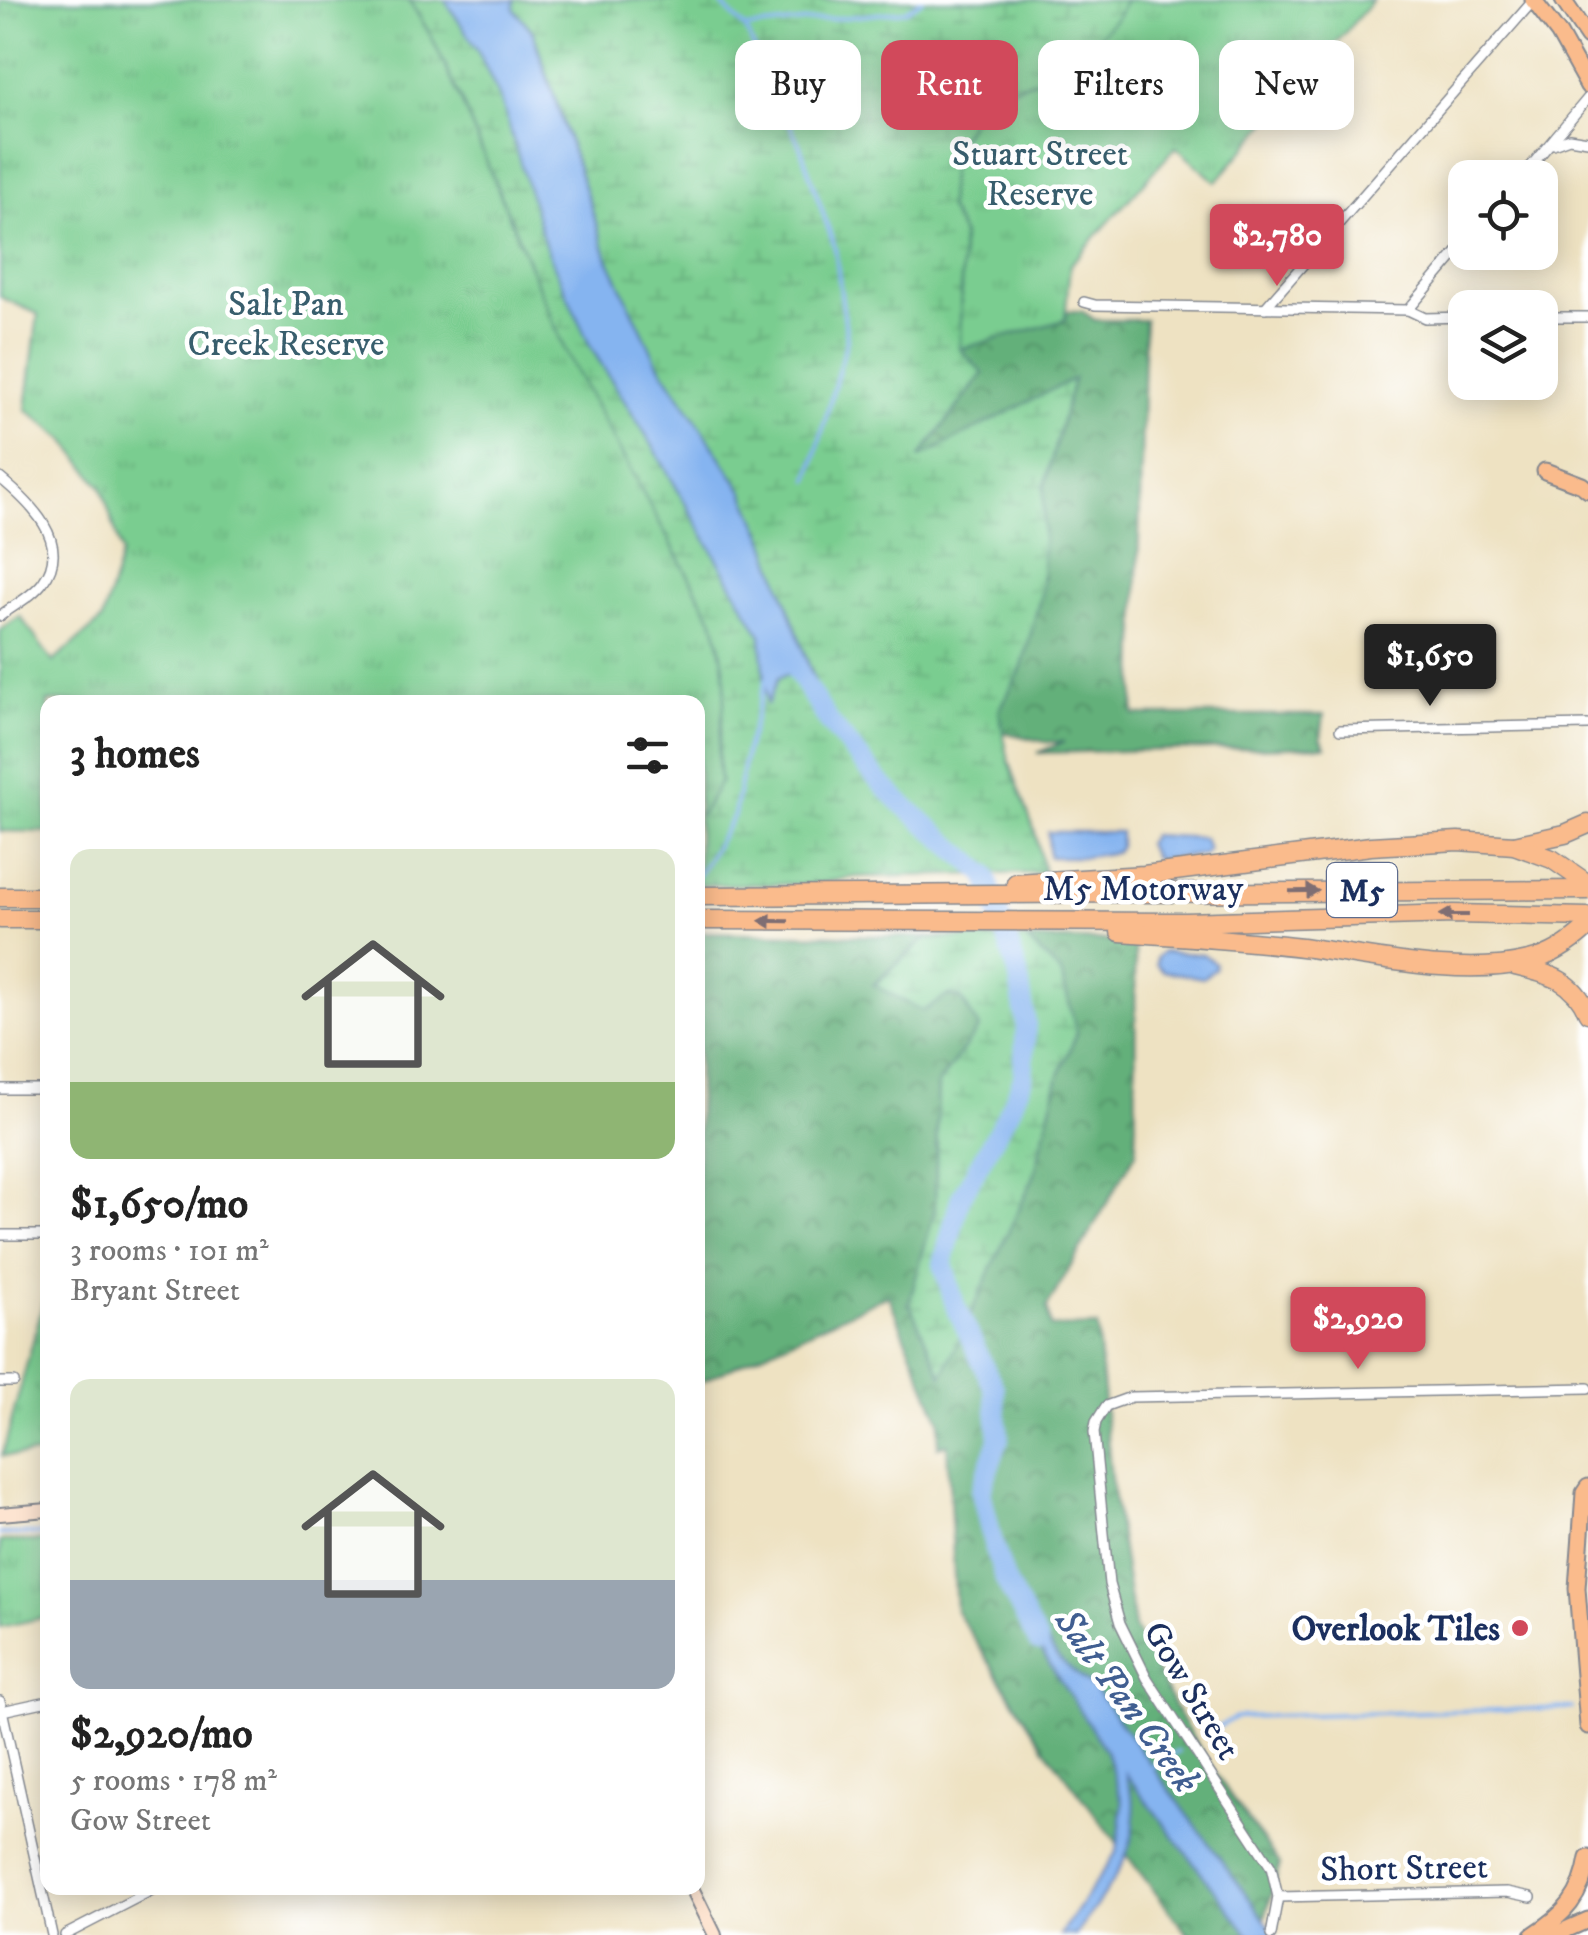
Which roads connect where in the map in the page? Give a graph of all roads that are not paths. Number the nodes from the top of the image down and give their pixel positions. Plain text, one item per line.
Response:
1 (1533, 0) edge
2 (1563, 0) edge
3 (1588, 37) edge
4 (1588, 86) edge
5 (1588, 98) edge
6 (1588, 141) edge
7 (1544, 150) junction
8 (1535, 160) edge
9 (1448, 263) edge
10 (1084, 302) dead end
11 (1266, 308) junction
12 (1408, 310) junction
13 (1448, 318) edge
14 (1558, 318) edge
15 (1588, 318) edge
16 (1545, 471) dead end
17 (0, 478) edge
18 (1588, 490) edge
19 (0, 616) edge
20 (1588, 725) edge
21 (1340, 730) dead end
22 (1588, 824) edge
23 (1514, 845) junction
24 (1584, 882) edge
25 (1099, 887) junction
26 (705, 896) edge
27 (0, 897) edge
28 (40, 897) edge
29 (0, 919) edge
30 (40, 919) edge
31 (705, 920) edge
32 (1587, 925) edge
33 (1100, 926) junction
34 (1510, 965) junction
35 (1588, 1013) edge
36 (0, 1089) edge
37 (40, 1089) edge
38 (0, 1235) edge
39 (40, 1235) edge
40 (0, 1382) edge
41 (14, 1382) dead end
42 (1588, 1388) edge
43 (1588, 1487) edge
44 (40, 1511) edge
45 (0, 1514) edge
46 (40, 1702) edge
47 (1, 1706) edge
48 (1588, 1726) edge
49 (1588, 1858) edge
50 (40, 1881) edge
51 (43, 1895) edge
52 (143, 1895) edge
53 (695, 1895) edge
54 (1278, 1897) junction
55 (1531, 1898) dead end
56 (1588, 1920) edge
57 (1272, 1930) edge
58 (52, 1935) edge
59 (66, 1935) edge
60 (715, 1935) edge
61 (1533, 1935) edge
62 (1554, 1935) edge

1 - 4 highway
1 - 11 street
2 - 3 highway
5 - 7 street
6 - 7 street
7 - 8 street
9 - 12 street
10 - 11 street
11 - 12 street
12 - 13 street
14 - 15 street
16 - 18 highway
17 - 19 street
20 - 21 street
22 - 23 highway
23 - 24 highway
23 - 25 highway
25 -> 24 highway, M5 Motorway / M5
25 - 26 highway
27 - 28 highway
29 - 30 highway
33 -> 31 highway, M5 Motorway / M5
32 -> 33 highway, M5 Motorway / M5
32 - 34 highway, M5
33 - 34 highway, M5
34 - 35 highway, M5
36 - 37 street
38 - 39 street
40 - 41 street
42 - 54 street, Gow Street
43 - 48 highway
44 - 45 main road
46 - 47 street
47 - 50 street
49 - 61 highway
51 - 58 street
52 - 59 street
53 - 60 main road
54 - 55 street, Short Street
54 - 57 street, Gow Street
56 - 62 highway

